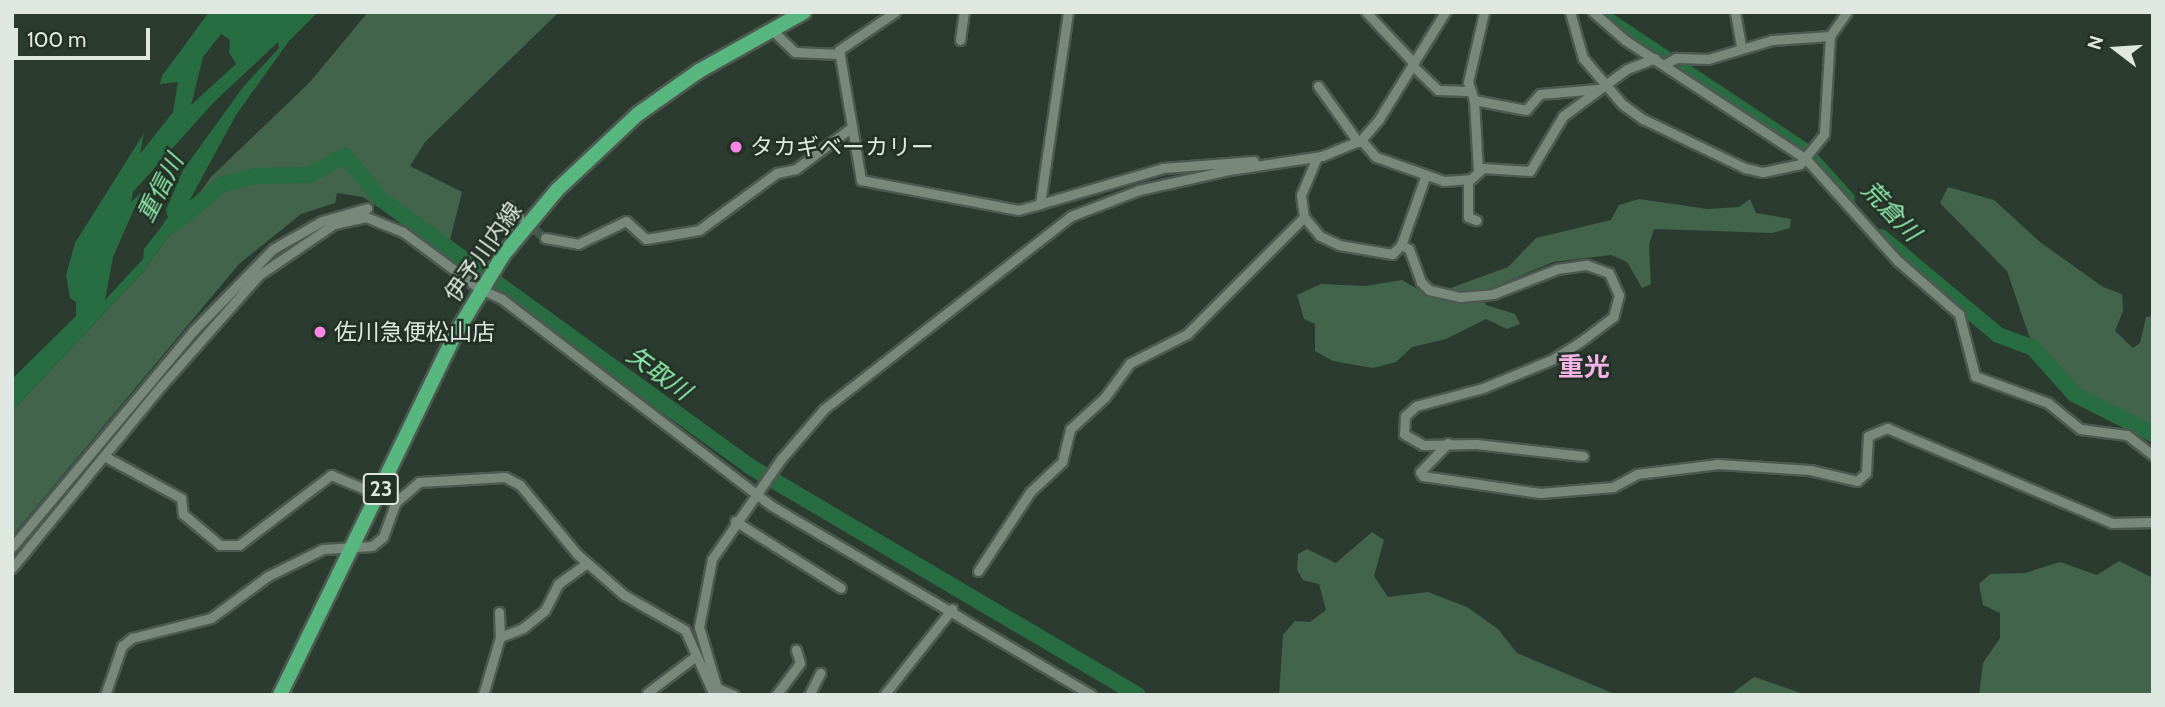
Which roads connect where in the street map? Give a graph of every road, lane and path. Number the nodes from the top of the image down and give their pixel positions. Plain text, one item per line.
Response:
1 (804, 12) edge
2 (895, 12) edge
3 (964, 12) edge
4 (1068, 12) edge
5 (1366, 12) edge
6 (1445, 12) edge
7 (1484, 12) edge
8 (1570, 12) edge
9 (1593, 12) edge
10 (1735, 12) edge
11 (1847, 12) edge
12 (772, 30) junction
13 (1830, 36) junction
14 (960, 40) dead end
15 (1741, 47) junction
16 (838, 54) junction
17 (1655, 58) junction
18 (1413, 63) junction
19 (1665, 64) junction
20 (1318, 86) dead end
21 (1601, 87) junction
22 (1471, 95) junction
23 (852, 127) junction
24 (1359, 141) junction
25 (1317, 157) junction
26 (1806, 159) junction
27 (1269, 163) junction
28 (1478, 170) junction
29 (1425, 177) junction
30 (1468, 180) junction
31 (1041, 204) junction
32 (508, 206) dead end
33 (1304, 216) junction
34 (519, 217) tunnel mouth
35 (377, 219) junction
36 (1476, 220) dead end
37 (545, 238) tunnel mouth
38 (1401, 245) junction
39 (482, 287) junction
40 (1448, 443) junction
41 (2153, 455) edge
42 (104, 456) junction
43 (1583, 456) dead end
44 (757, 491) junction
45 (379, 495) junction
46 (396, 502) junction
47 (735, 521) junction
48 (2153, 522) edge
49 (354, 545) junction
50 (12, 547) edge
51 (587, 563) junction
52 (12, 568) edge
53 (978, 571) dead end
54 (841, 588) dead end
55 (952, 609) junction
56 (499, 612) dead end
57 (500, 638) junction
58 (796, 650) dead end
59 (696, 656) junction
60 (820, 673) dead end
61 (647, 693) dead end
62 (717, 693) edge
63 (106, 695) edge
64 (281, 695) edge
65 (483, 695) edge
66 (734, 695) edge
67 (776, 695) edge
68 (809, 695) edge
69 (884, 695) edge
70 (1091, 695) edge

1 - 12 main road, 伊予川内線 / 23
2 - 16 street
3 - 14 street
4 - 31 street
5 - 18 street
6 - 18 street
7 - 22 street
8 - 21 street
9 - 17 street
10 - 15 street
11 - 13 street
12 - 16 street
12 - 39 main road, 伊予川内線 / 23
13 - 15 street
13 - 26 street
15 - 19 street
16 - 23 street
17 - 19 street
17 - 21 street
18 - 22 street
18 - 24 street
19 - 26 street
20 - 24 street
21 - 22 street
21 - 26 street
21 - 28 street
22 - 28 street
23 - 31 street
23 - 37 street
24 - 25 street
24 - 29 street
25 - 27 street
25 - 33 street
26 - 41 street
27 - 31 street
27 - 44 street
28 - 30 street
29 - 30 street
29 - 38 street
30 - 36 street
32 - 34 street
33 - 38 street
33 - 53 street
35 - 39 street
35 - 42 street
35 - 50 street
38 - 40 street
39 - 44 street
39 - 45 main road, 伊予川内線 / 23
40 - 43 street
40 - 48 street
42 - 45 street
42 - 52 street
44 - 47 street
44 - 55 street
45 - 46 street
45 - 49 main road, 伊予川内線 / 23
46 - 49 street
46 - 51 street
47 - 54 street
47 - 62 street
49 - 63 street
49 - 64 main road, 伊予川内線 / 23
51 - 57 street
51 - 59 street
55 - 69 street
55 - 70 street
56 - 57 street
57 - 65 street
58 - 67 street
59 - 61 street
59 - 62 street
60 - 68 street
62 - 66 street

